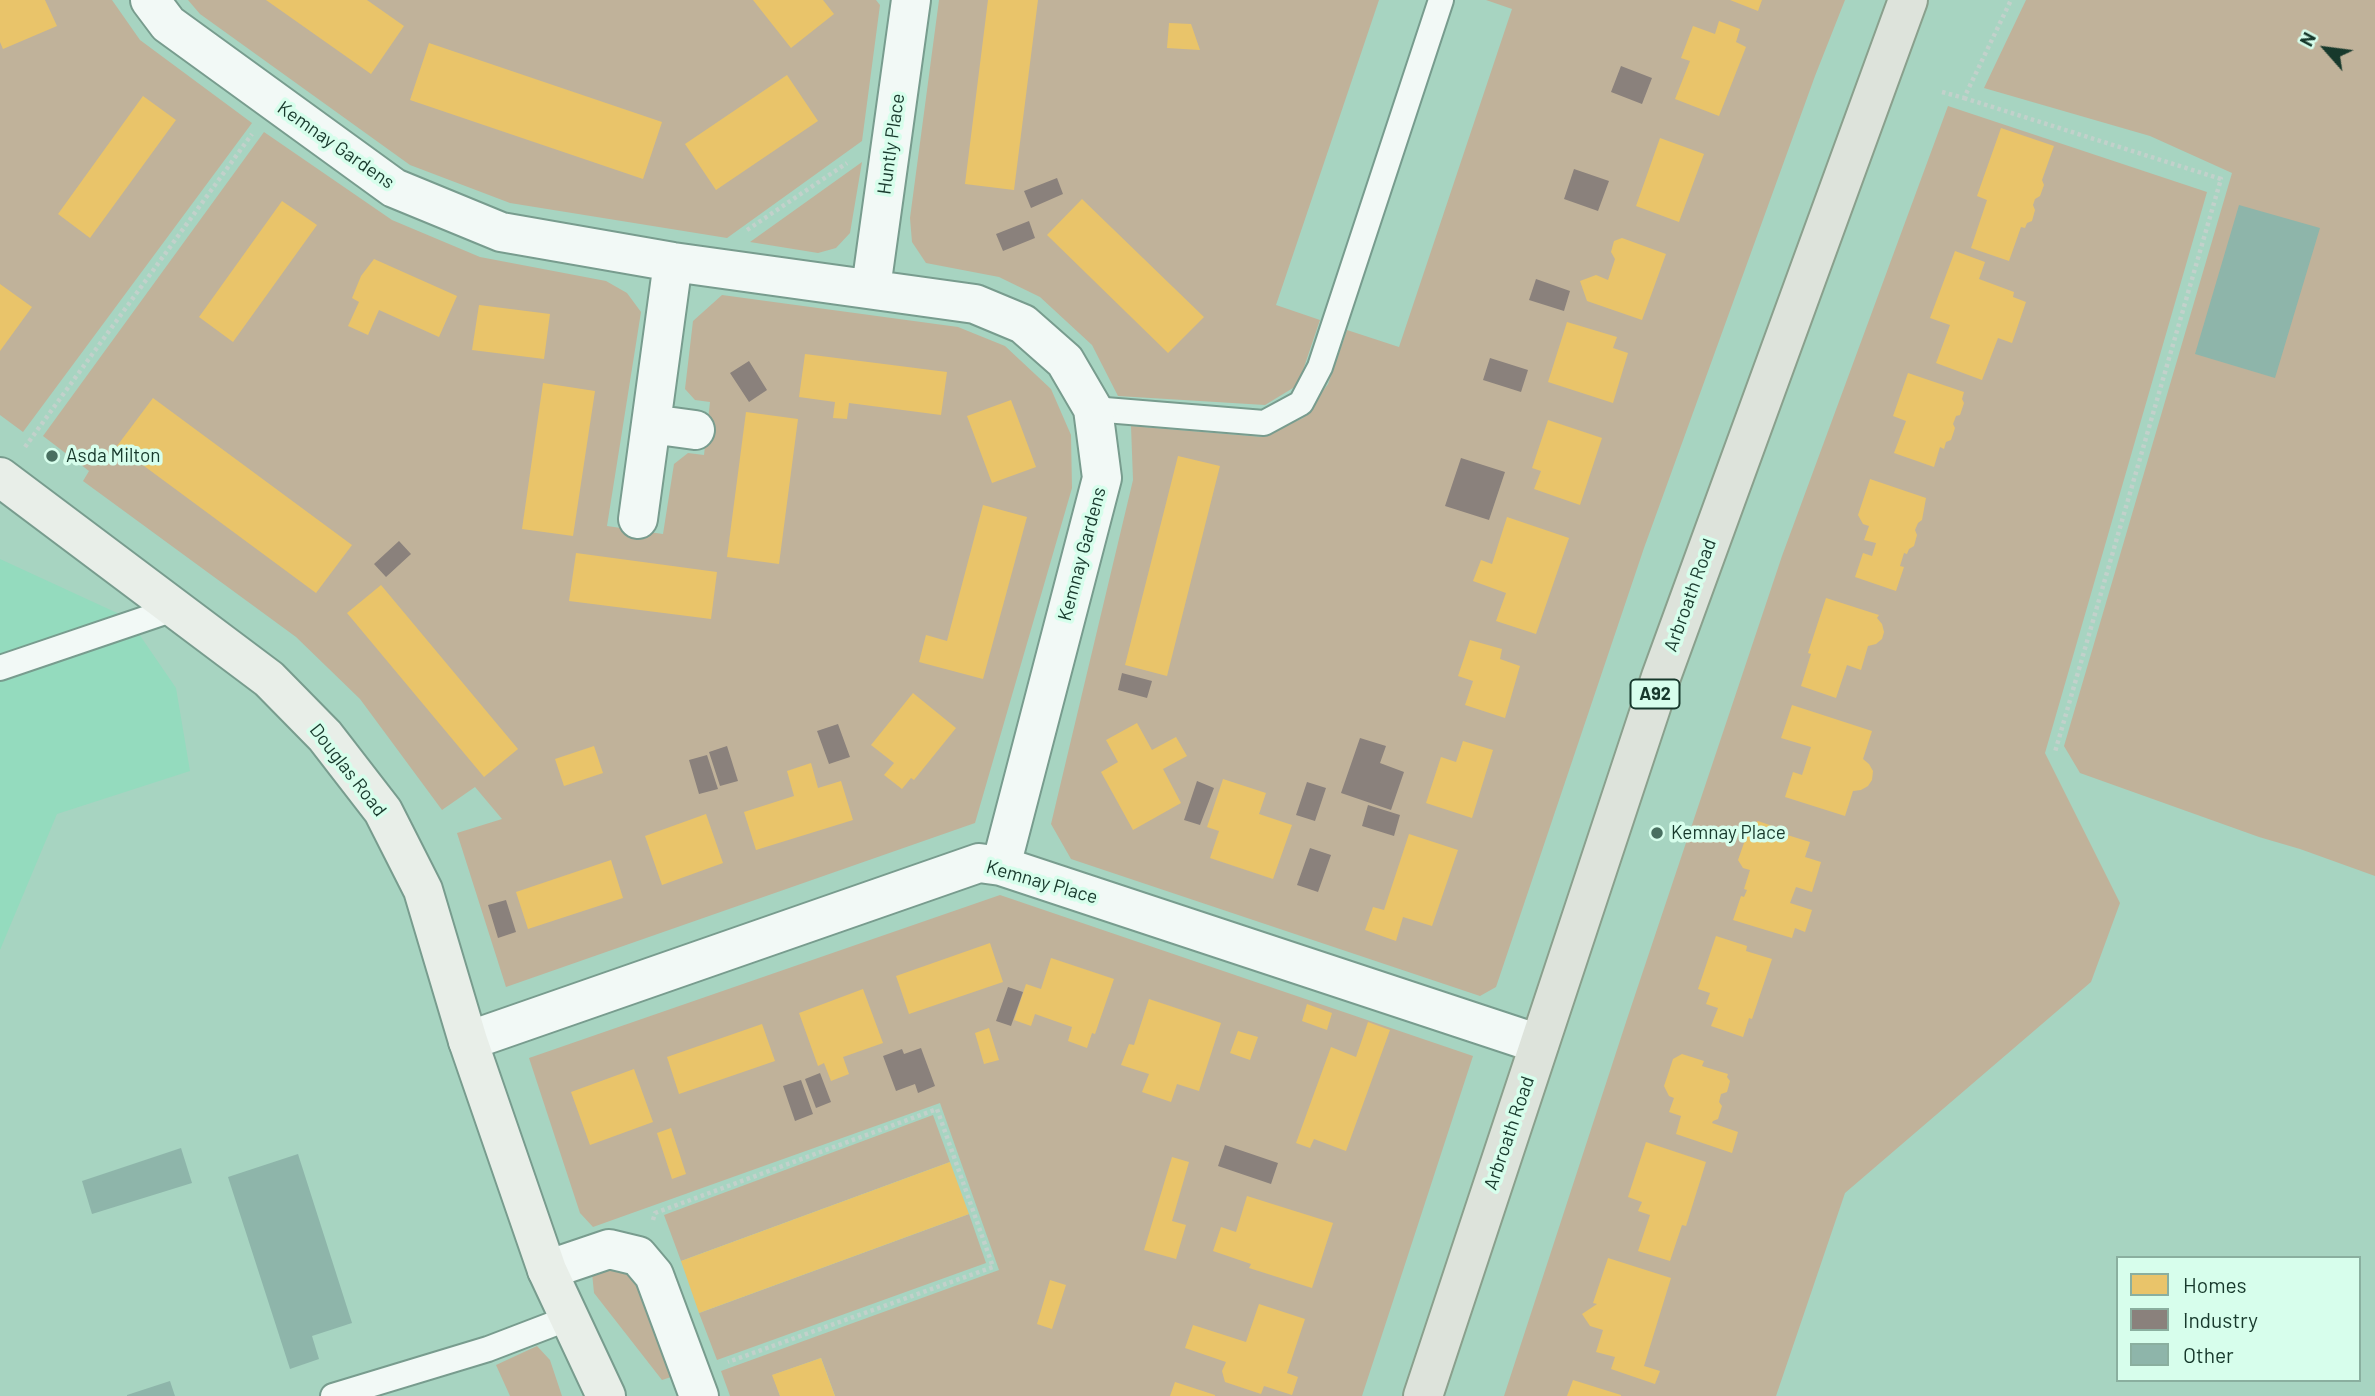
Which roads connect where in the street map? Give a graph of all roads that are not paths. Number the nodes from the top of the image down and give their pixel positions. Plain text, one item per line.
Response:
1 (150, 0) edge
2 (911, 0) edge
3 (1441, 0) edge
4 (1908, 0) edge
5 (673, 262) junction
6 (870, 288) junction
7 (1093, 410) junction
8 (651, 424) junction
9 (695, 430) dead end
10 (1, 478) edge
11 (638, 519) dead end
12 (177, 608) junction
13 (0, 668) edge
14 (1001, 866) junction
15 (468, 1041) junction
16 (1539, 1044) junction
17 (547, 1270) junction
18 (569, 1318) junction
19 (695, 1386) edge
20 (332, 1396) edge
21 (606, 1396) edge
22 (1423, 1396) edge

1 - 5 street, Kemnay Gardens
2 - 6 street, Huntly Place
3 - 7 lane
4 - 16 main road, Arbroath Road / A92
5 - 6 street, Kemnay Gardens
5 - 8 street
6 - 7 street, Kemnay Gardens
7 - 14 street, Kemnay Gardens
8 - 9 street
8 - 11 street
10 - 12 main road, Douglas Road
12 - 13 lane
12 - 15 main road, Douglas Road
14 - 15 street, Kemnay Place
14 - 16 street, Kemnay Place
15 - 17 main road, Douglas Road
16 - 22 main road, Arbroath Road / A92
17 - 18 main road, Douglas Road
17 - 19 street
18 - 20 lane
18 - 21 main road, Douglas Road

